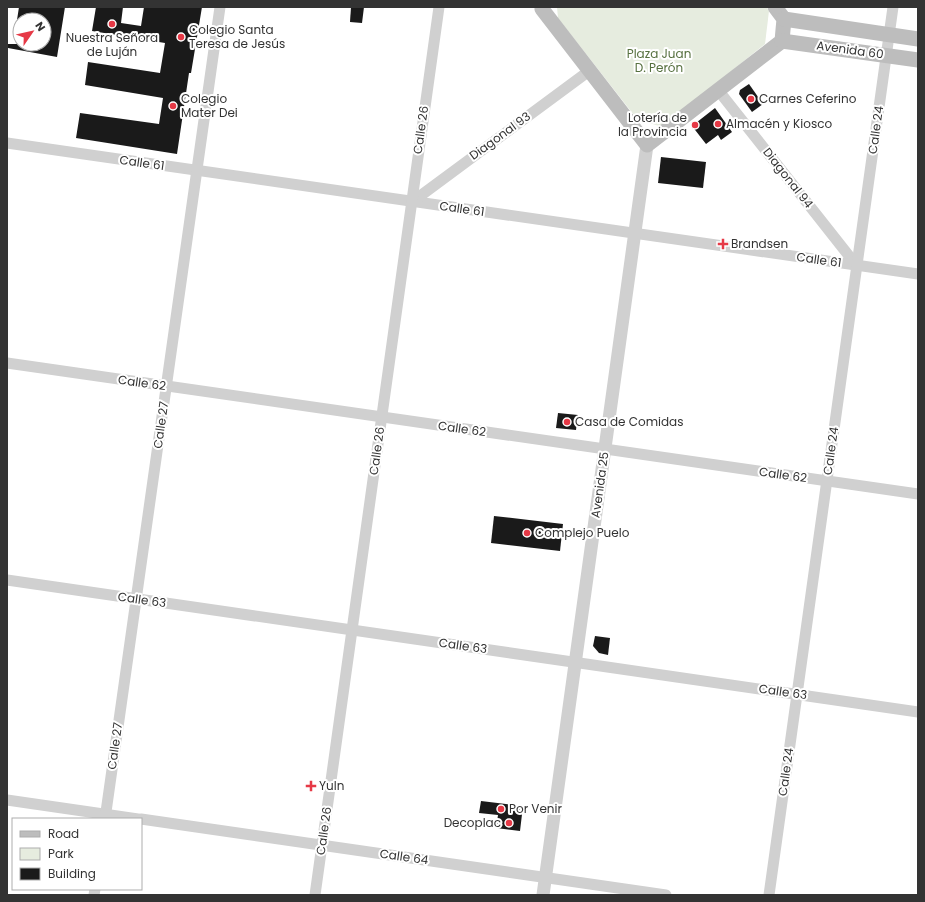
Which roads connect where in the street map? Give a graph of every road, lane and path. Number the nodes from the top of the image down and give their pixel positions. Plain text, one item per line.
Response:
1 (220, 7) edge
2 (439, 7) edge
3 (775, 7) edge
4 (893, 7) edge
5 (538, 8) edge
6 (784, 19) junction
7 (889, 34) junction
8 (918, 39) edge
9 (782, 41) junction
10 (886, 55) junction
11 (918, 60) edge
12 (589, 71) junction
13 (718, 90) junction
14 (7, 143) edge
15 (648, 146) junction
16 (197, 171) junction
17 (412, 202) junction
18 (635, 234) junction
19 (857, 266) junction
20 (918, 274) edge
21 (7, 363) edge
22 (166, 386) junction
23 (381, 417) junction
24 (605, 449) junction
25 (827, 481) junction
26 (918, 494) edge
27 (7, 580) edge
28 (136, 599) junction
29 (352, 630) junction
30 (575, 662) junction
31 (797, 694) junction
32 (918, 712) edge
33 (7, 800) edge
34 (105, 817) edge
35 (122, 818) edge
36 (142, 819) edge
37 (322, 845) junction
38 (545, 878) junction
39 (314, 895) edge
40 (543, 895) edge
41 (666, 895) edge
42 (769, 895) edge

1 - 16 street, Calle 27
2 - 17 street, Calle 26
3 - 6 main road
4 - 7 street, Calle 24
5 - 12 main road
6 - 7 main road, Avenida 60
6 - 9 main road
7 - 8 main road, Avenida 60
7 - 10 street, Calle 24
9 - 10 main road, Avenida 60
9 - 13 main road
10 - 11 main road, Avenida 60
10 - 19 street, Calle 24
12 - 15 main road
12 - 17 street, Diagonal 93
13 - 15 main road
13 - 19 street, Diagonal 94
14 - 16 street, Calle 61
15 - 18 street, Avenida 25
16 - 17 street, Calle 61
16 - 22 street, Calle 27
17 - 18 street, Calle 61
17 - 23 street, Calle 26
18 - 19 street, Calle 61
18 - 24 street, Avenida 25
19 - 20 street, Calle 61
19 - 25 street, Calle 24
21 - 22 street, Calle 62
22 - 23 street, Calle 62
22 - 28 street, Calle 27
23 - 24 street, Calle 62
23 - 29 street, Calle 26
24 - 25 street, Calle 62
24 - 30 street, Avenida 25
25 - 26 street, Calle 62
25 - 31 street, Calle 24
27 - 28 street, Calle 63
28 - 29 street, Calle 63
28 - 34 street, Calle 27
29 - 30 street, Calle 63
29 - 37 street, Calle 26
30 - 31 street, Calle 63
30 - 38 street, Avenida 25
31 - 32 street, Calle 63
31 - 42 street, Calle 24
33 - 34 street, Calle 64
34 - 35 street, Calle 64
36 - 37 street, Calle 64
37 - 38 street, Calle 64
37 - 39 street, Calle 26
38 - 40 street, Avenida 25
38 - 41 street, Calle 64

